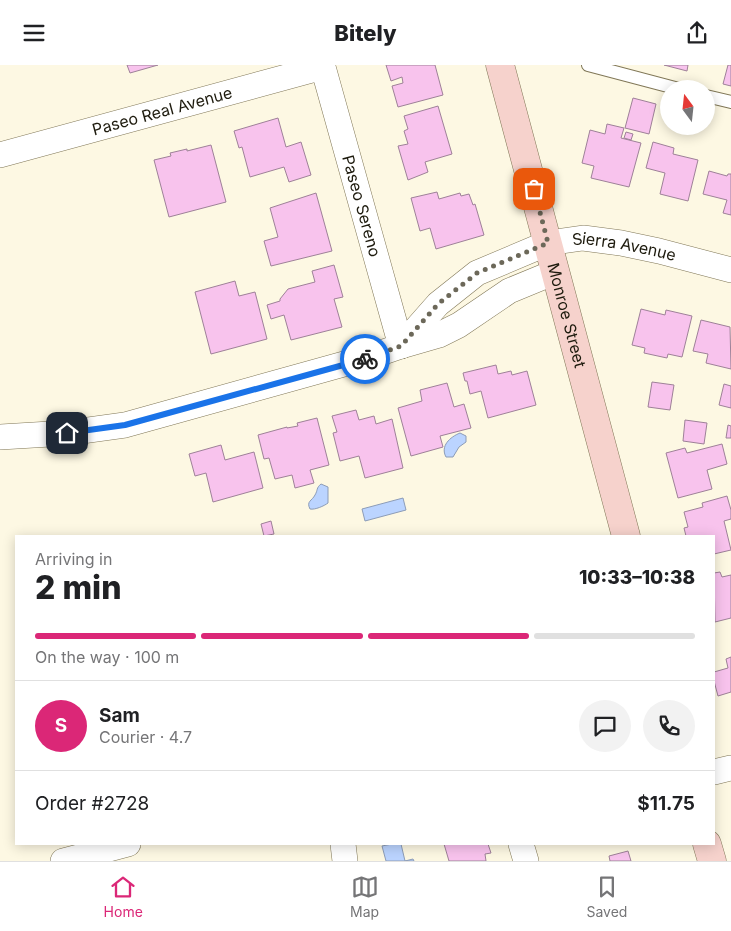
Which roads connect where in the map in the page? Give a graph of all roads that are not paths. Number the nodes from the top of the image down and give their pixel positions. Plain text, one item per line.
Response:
1 (500, 65) edge
2 (588, 65) edge
3 (323, 67) joint
4 (660, 84) edge
5 (715, 98) edge
6 (731, 102) edge
7 (0, 155) edge
8 (548, 243) junction
9 (731, 271) edge
10 (555, 272) junction
11 (401, 346) junction
12 (0, 437) edge
13 (626, 535) edge
14 (731, 768) edge
15 (715, 773) edge
16 (124, 845) edge
17 (343, 845) edge
18 (521, 845) edge
19 (707, 845) edge
20 (62, 861) edge
21 (345, 861) edge
22 (526, 861) edge
23 (712, 861) edge

1 - 8 main road, Monroe Street
2 - 4 lane
3 - 7 street, Paseo Real Avenue
3 - 11 street, Paseo Sereno
5 - 6 lane
8 - 9 street, Sierra Avenue
8 - 10 main road, Monroe Street
8 - 11 street, Sierra Avenue
10 - 11 street, Sierra Avenue
10 - 13 main road, Monroe Street
11 - 12 street, Sierra Avenue
14 - 15 street
16 - 20 street
17 - 21 street
18 - 22 street
19 - 23 main road

